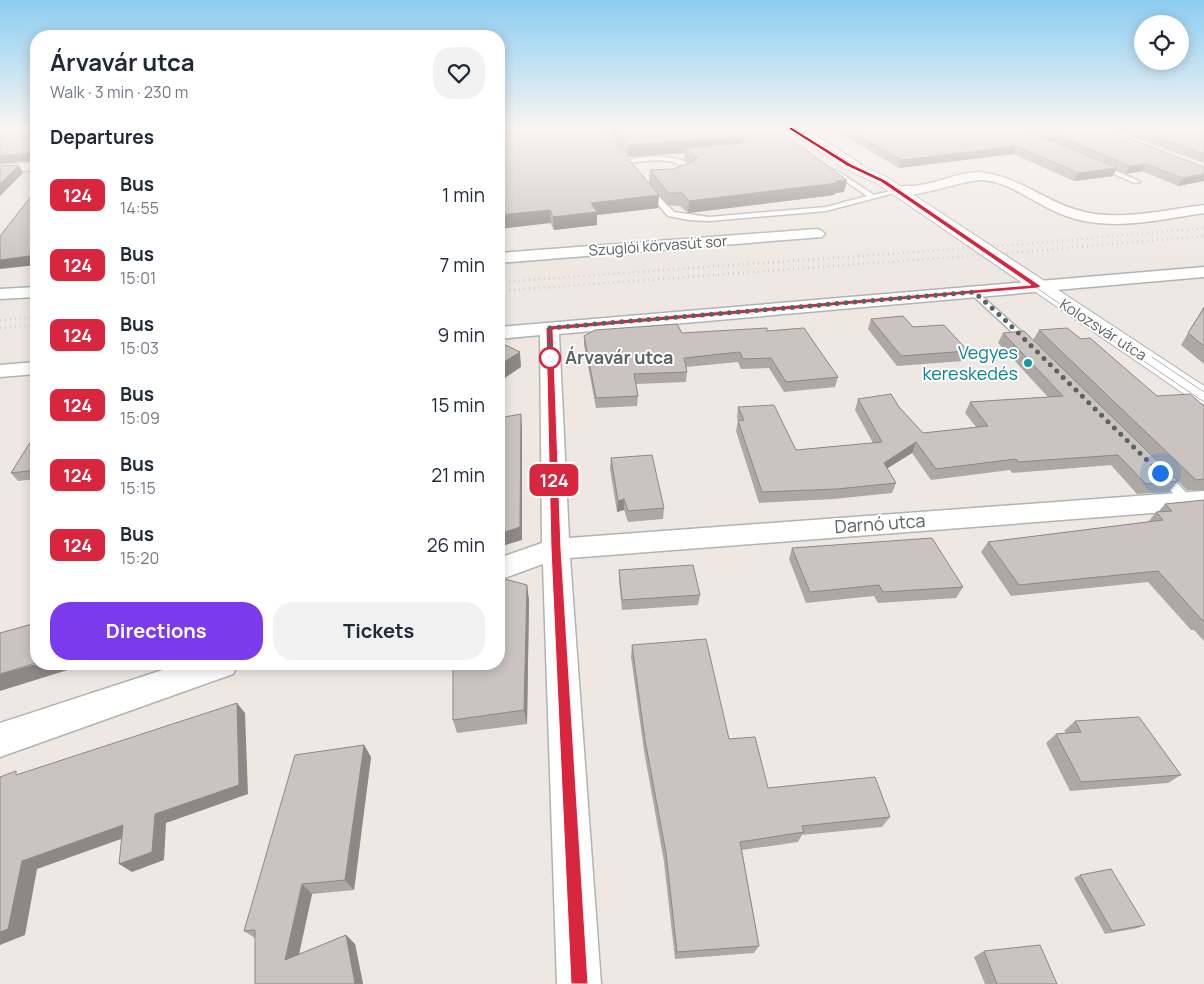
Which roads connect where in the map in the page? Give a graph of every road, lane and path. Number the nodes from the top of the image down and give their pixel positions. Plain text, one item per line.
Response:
1 (688, 174) edge
2 (838, 174) edge
3 (868, 174) edge
4 (872, 174) edge
5 (875, 174) edge
6 (1118, 174) edge
7 (678, 176) edge
8 (641, 180) edge
9 (883, 181) junction
10 (1136, 182) dead end
11 (899, 191) junction
12 (871, 196) junction
13 (1204, 209) edge
14 (817, 234) dead end
15 (505, 258) edge
16 (1204, 272) edge
17 (1038, 286) junction
18 (30, 292) edge
19 (974, 292) junction
20 (0, 294) edge
21 (549, 328) junction
22 (505, 332) edge
23 (1040, 354) edge
24 (30, 368) edge
25 (0, 371) edge
26 (1204, 397) edge
27 (1153, 466) edge
28 (1196, 500) edge
29 (556, 549) junction
30 (505, 567) edge
31 (204, 670) edge
32 (0, 740) edge
33 (580, 984) edge

1 - 7 lane
2 - 12 lane
3 - 9 street
4 - 9 lane
5 - 9 street
6 - 10 lane
8 - 12 lane
9 - 11 street, Kolozsvár utca
11 - 12 lane
11 - 13 street
11 - 17 street, Kolozsvár utca
14 - 15 street, Szuglói körvasút sor
16 - 17 street
17 - 19 street
17 - 26 street, Kolozsvár utca
18 - 20 street
19 - 21 street
19 - 23 lane
21 - 22 street
21 - 29 street
24 - 25 street
27 - 28 lane
28 - 29 street, Darnó utca
29 - 30 street, Darnó utca
29 - 33 street
31 - 32 street

